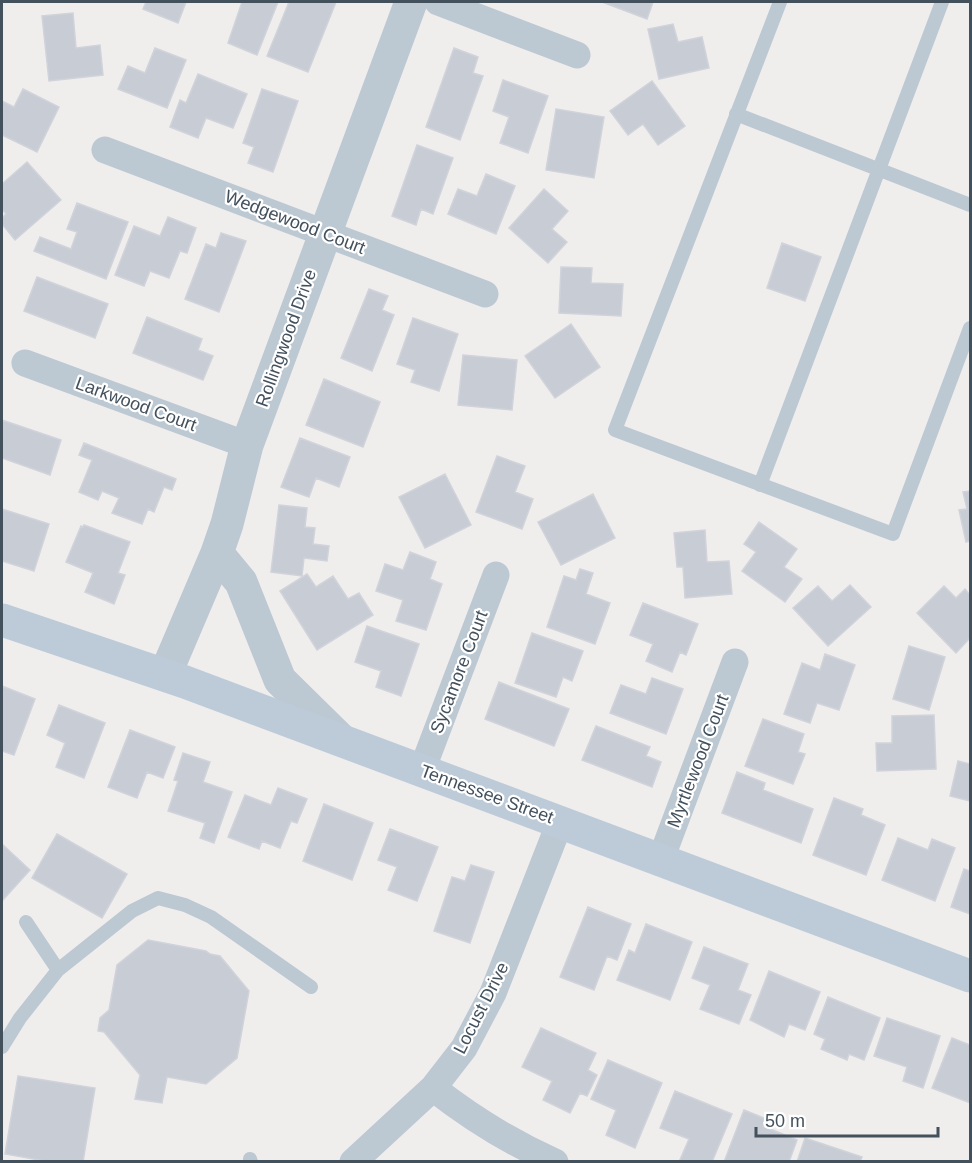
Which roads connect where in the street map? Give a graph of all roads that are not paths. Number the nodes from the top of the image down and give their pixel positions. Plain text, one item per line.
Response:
1 (411, 2) edge
2 (438, 2) edge
3 (780, 2) edge
4 (942, 2) edge
5 (577, 55) dead end
6 (736, 114) junction
7 (105, 150) dead end
8 (879, 169) junction
9 (970, 204) edge
10 (325, 233) junction
11 (485, 294) dead end
12 (970, 328) edge
13 (25, 363) dead end
14 (247, 445) junction
15 (760, 485) junction
16 (217, 553) junction
17 (496, 575) dead end
18 (2, 620) edge
19 (735, 662) dead end
20 (165, 675) junction
21 (340, 740) junction
22 (422, 770) junction
23 (560, 822) junction
24 (661, 859) junction
25 (26, 922) dead end
26 (58, 970) junction
27 (970, 976) edge
28 (311, 987) dead end
29 (2, 1047) edge
30 (433, 1088) junction
31 (353, 1161) edge
32 (555, 1161) edge

1 - 10 street, Rollingwood Drive
2 - 5 street
3 - 6 lane
4 - 8 lane
6 - 8 lane
6 - 15 lane
7 - 10 street, Wedgewood Court
8 - 9 lane
8 - 15 lane
10 - 11 street, Wedgewood Court
10 - 14 street, Rollingwood Drive
12 - 15 lane
13 - 14 street, Larkwood Court
14 - 16 street, Rollingwood Drive
16 - 20 street, Rollingwood Drive
16 - 21 street
17 - 22 street, Sycamore Court
18 - 20 main road, Tennessee Street
19 - 24 street, Myrtlewood Court
20 - 21 main road, Tennessee Street
21 - 22 main road, Tennessee Street
22 - 23 main road, Tennessee Street
23 - 24 main road, Tennessee Street
23 - 30 street, Locust Drive
24 - 27 main road, Tennessee Street
25 - 26 lane
26 - 28 lane
26 - 29 lane
30 - 31 street, Locust Drive
30 - 32 street

